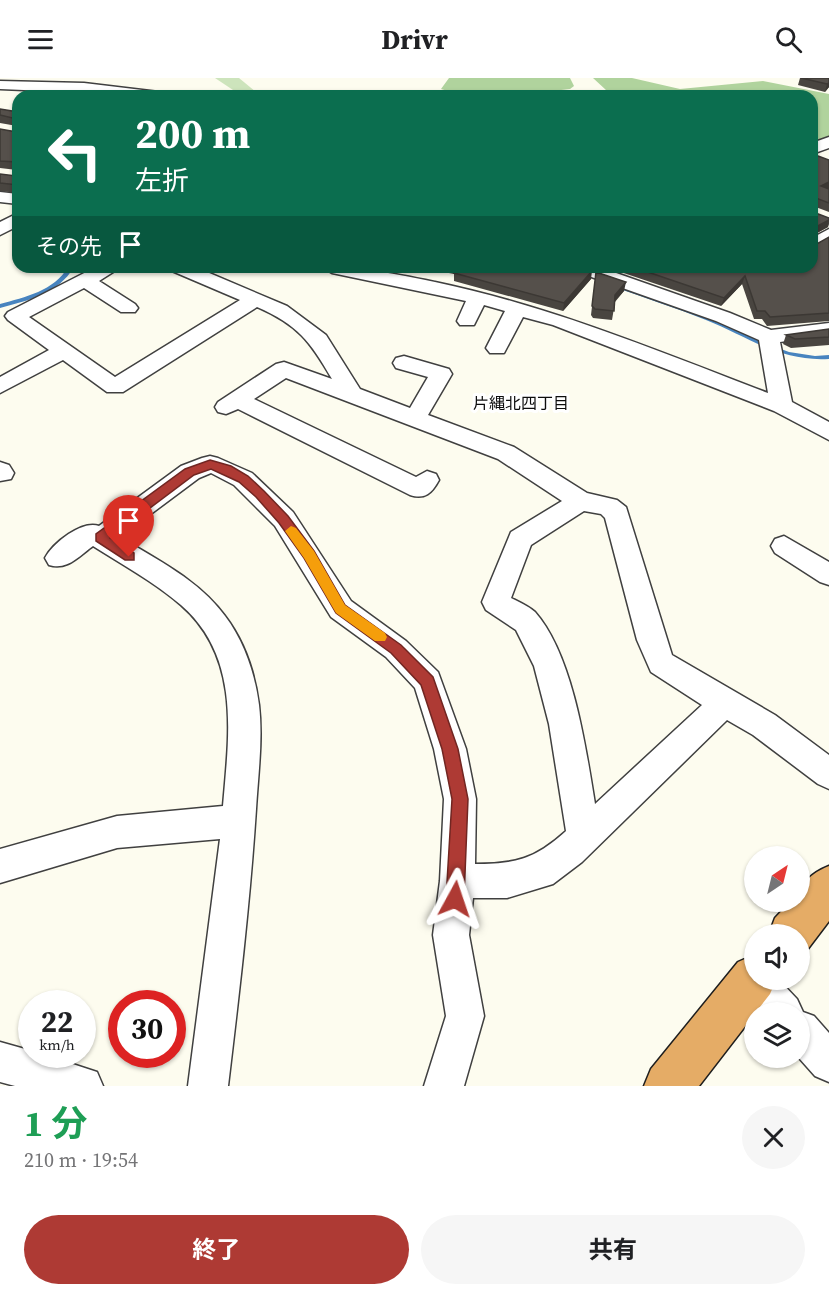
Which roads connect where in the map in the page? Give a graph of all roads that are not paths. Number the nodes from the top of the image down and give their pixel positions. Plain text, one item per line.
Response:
1 (0, 85) edge
2 (52, 90) edge
3 (99, 273) edge
4 (193, 273) edge
5 (362, 273) edge
6 (596, 273) edge
7 (85, 280) junction
8 (409, 283) junction
9 (477, 297) junction
10 (256, 299) junction
11 (398, 304) dead end
12 (128, 308) dead end
13 (517, 308) junction
14 (467, 321) dead end
15 (829, 329) edge
16 (769, 337) junction
17 (497, 348) dead end
18 (64, 351) junction
19 (404, 363) dead end
20 (4, 378) edge
21 (352, 395) junction
22 (782, 406) junction
23 (415, 418) junction
24 (829, 432) edge
25 (427, 480) dead end
26 (580, 501) junction
27 (101, 538) junction
28 (784, 546) dead end
29 (58, 558) dead end
30 (829, 575) edge
31 (724, 703) junction
32 (829, 774) edge
33 (238, 821) junction
34 (584, 837) junction
35 (0, 866) edge
36 (457, 881) junction
37 (825, 901) edge
38 (801, 924) edge
39 (744, 990) edge
40 (765, 990) edge
41 (775, 1002) edge
42 (810, 1041) edge
43 (0, 1062) edge
44 (829, 1062) edge
45 (82, 1086) edge
46 (208, 1086) edge
47 (444, 1086) edge
48 (668, 1086) edge

1 - 2 street
3 - 7 street
4 - 10 street
5 - 8 street
6 - 16 street
7 - 12 street
7 - 18 street
8 - 9 street
8 - 11 street
9 - 13 street
9 - 14 street
10 - 18 street
10 - 21 street
13 - 17 street
13 - 22 street
15 - 16 street
16 - 22 street
18 - 20 street
19 - 23 street
21 - 23 street
21 - 25 street
22 - 24 street
23 - 26 street
26 - 31 street
26 - 34 street
27 - 29 street
27 - 33 street
27 - 36 street
28 - 30 street
31 - 32 street
31 - 34 street
33 - 35 street
33 - 46 street
34 - 36 street
36 - 47 street
37 - 38 highway
39 - 48 highway
40 - 41 street
42 - 44 street
43 - 45 street

